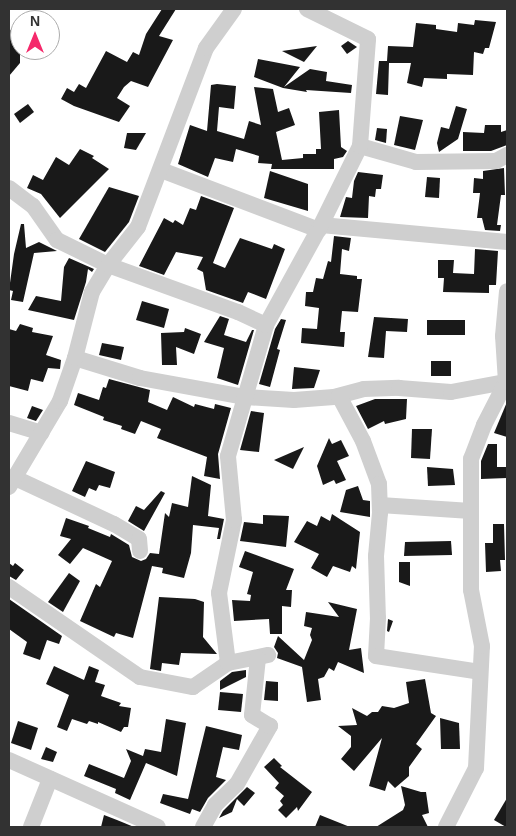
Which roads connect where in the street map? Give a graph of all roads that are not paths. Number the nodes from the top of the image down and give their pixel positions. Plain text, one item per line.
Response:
1 (234, 9) edge
2 (307, 9) edge
3 (360, 146) junction
4 (507, 155) edge
5 (161, 170) junction
6 (9, 188) edge
7 (320, 227) junction
8 (507, 242) edge
9 (108, 265) junction
10 (507, 291) edge
11 (266, 325) junction
12 (74, 358) junction
13 (506, 364) edge
14 (506, 383) edge
15 (339, 396) junction
16 (245, 397) junction
17 (9, 424) edge
18 (41, 433) junction
19 (11, 482) edge
20 (380, 506) junction
21 (471, 511) junction
22 (140, 550) dead end
23 (9, 588) edge
24 (228, 663) junction
25 (480, 672) junction
26 (9, 760) edge
27 (50, 779) junction
28 (148, 825) edge
29 (31, 827) edge
30 (203, 827) edge
31 (447, 827) edge

1 - 5 street
2 - 3 street
3 - 4 street
3 - 7 street
5 - 7 street
5 - 9 street
6 - 9 street
7 - 8 street
7 - 11 street
9 - 11 street
9 - 12 street
10 - 13 street
11 - 16 street
12 - 16 street
12 - 18 street
13 - 14 street
14 - 15 street
14 - 21 street
15 - 16 street
15 - 20 street
16 - 24 street
17 - 18 street
18 - 19 street
19 - 22 street
20 - 21 street
20 - 25 street
21 - 25 street
23 - 24 street
24 - 30 street
25 - 31 street
26 - 27 street
27 - 28 street
27 - 29 street

